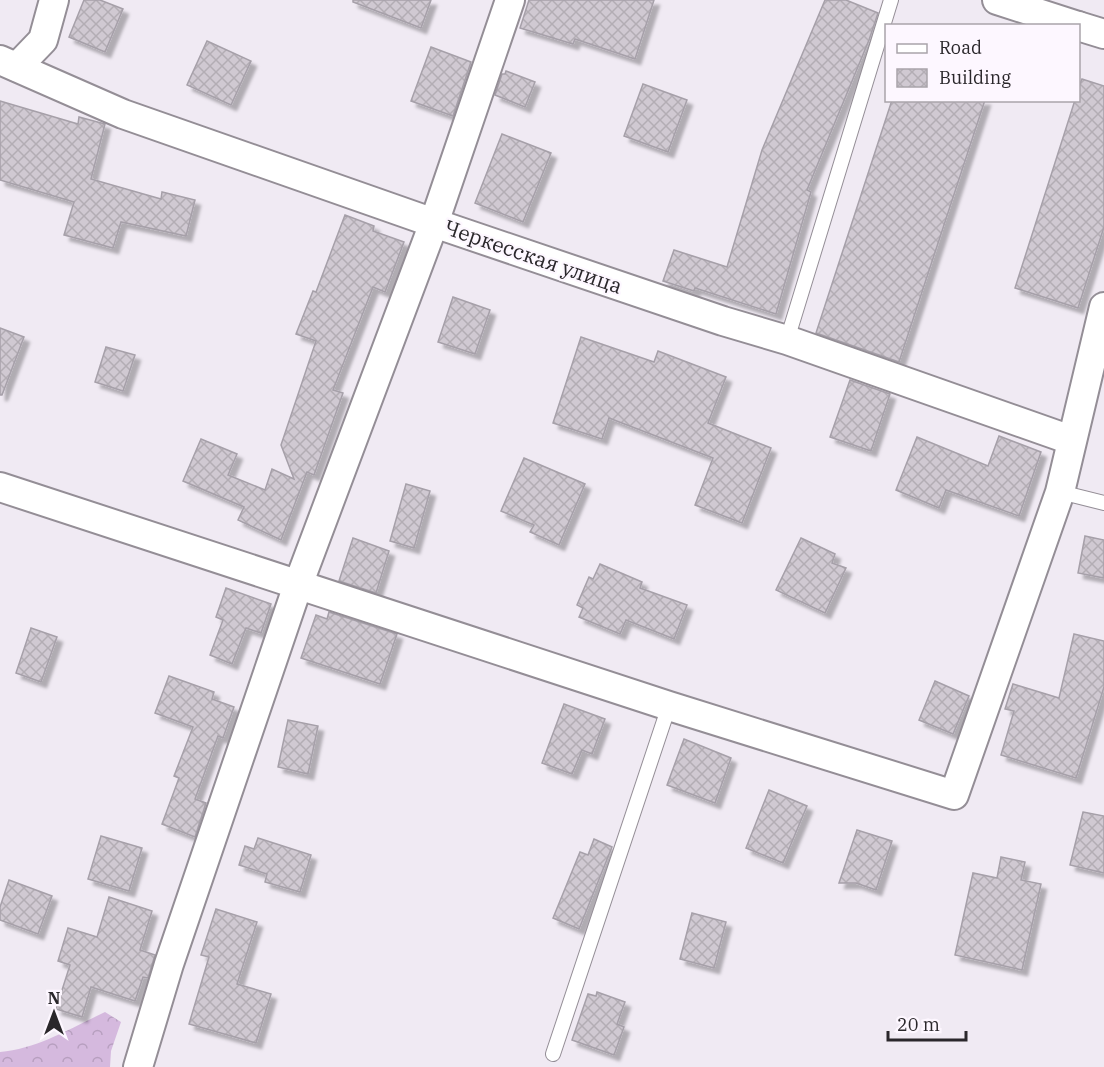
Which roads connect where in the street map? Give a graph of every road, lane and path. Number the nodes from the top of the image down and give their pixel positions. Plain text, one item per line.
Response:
1 (54, 0) edge
2 (510, 0) edge
3 (891, 0) edge
4 (997, 0) edge
5 (1041, 7) edge
6 (1074, 24) edge
7 (1080, 27) edge
8 (1104, 33) edge
9 (8, 64) edge
10 (434, 223) junction
11 (1104, 307) edge
12 (787, 340) junction
13 (1071, 440) junction
14 (0, 487) edge
15 (1060, 492) junction
16 (1104, 503) edge
17 (298, 585) junction
18 (669, 706) junction
19 (553, 1054) dead end
20 (138, 1067) edge

1 - 9 street
2 - 10 street
3 - 12 lane
4 - 5 street
5 - 6 street
7 - 8 street
9 - 10 street, Черкесская улица
10 - 12 street, Черкесская улица
10 - 17 street
11 - 13 street
12 - 13 street, Черкесская улица
13 - 15 street
14 - 17 street
15 - 16 lane
15 - 18 street
17 - 18 street
17 - 20 street
18 - 19 lane

